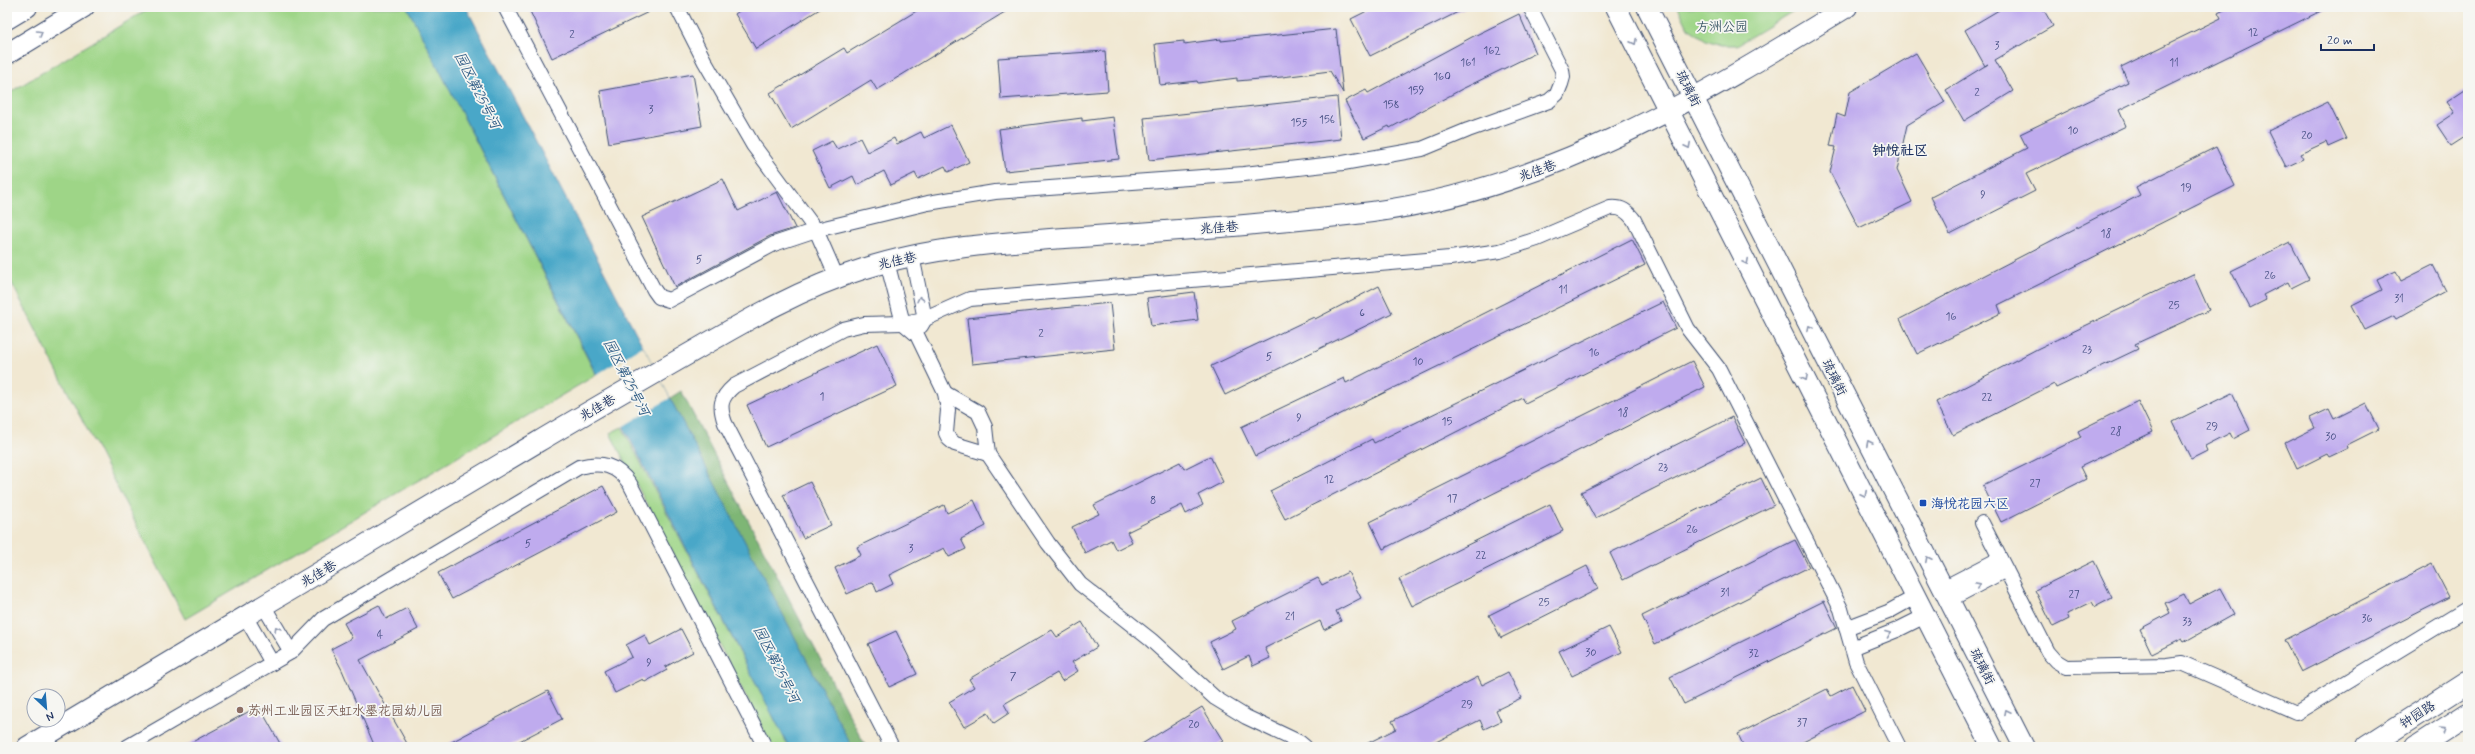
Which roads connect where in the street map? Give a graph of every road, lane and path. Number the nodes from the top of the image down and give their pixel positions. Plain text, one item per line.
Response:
1 (27, 7) edge
2 (84, 7) edge
3 (505, 7) edge
4 (677, 7) edge
5 (1530, 7) edge
6 (1616, 7) edge
7 (1647, 7) edge
8 (1847, 7) edge
9 (7, 19) edge
10 (7, 54) edge
11 (1694, 99) junction
12 (1670, 112) junction
13 (816, 230) junction
14 (912, 256) junction
15 (887, 262) junction
16 (837, 278) junction
17 (925, 318) junction
18 (903, 323) junction
19 (917, 335) junction
20 (944, 393) junction
21 (988, 454) junction
22 (1982, 523) dead end
23 (2002, 565) junction
24 (1946, 594) junction
25 (1916, 597) junction
26 (263, 605) junction
27 (2468, 608) edge
28 (245, 616) junction
29 (1925, 616) junction
30 (1846, 628) junction
31 (1852, 648) junction
32 (291, 652) junction
33 (272, 663) junction
34 (2468, 682) edge
35 (2468, 714) edge
36 (27, 747) edge
37 (127, 747) edge
38 (765, 747) edge
39 (892, 747) edge
40 (1305, 747) edge
41 (1899, 747) edge
42 (1992, 747) edge
43 (2024, 747) edge
44 (2367, 747) edge
45 (2417, 747) edge

1 - 9 street
10 -> 2 street
3 - 13 street
4 - 13 street
5 - 13 street
6 -> 12 street
7 - 11 street, 琉璃街
8 - 11 street, 兆佳巷
11 - 12 street, 兆佳巷
24 -> 11 street, 琉璃街
12 - 14 street, 兆佳巷
12 -> 25 street
13 - 16 street
14 - 15 street, 兆佳巷
17 -> 14 street
15 - 16 street, 兆佳巷
15 - 18 street
16 - 26 street, 兆佳巷
17 - 18 street
17 - 19 street
17 - 30 street
18 - 19 street
18 - 39 street
19 - 20 street
20 - 21 street
20 - 21 street
21 - 40 street
22 - 23 street
23 - 24 street
23 - 27 street
43 -> 24 street, 琉璃街
25 - 29 street
25 - 30 street
26 - 28 street, 兆佳巷
32 -> 26 street
28 - 33 street
28 - 36 street, 兆佳巷
31 -> 29 street
29 - 42 street
30 - 31 street
31 - 41 street
32 - 33 street
32 - 38 street
33 - 37 street
34 - 44 main road, 钟园路
45 -> 35 main road

